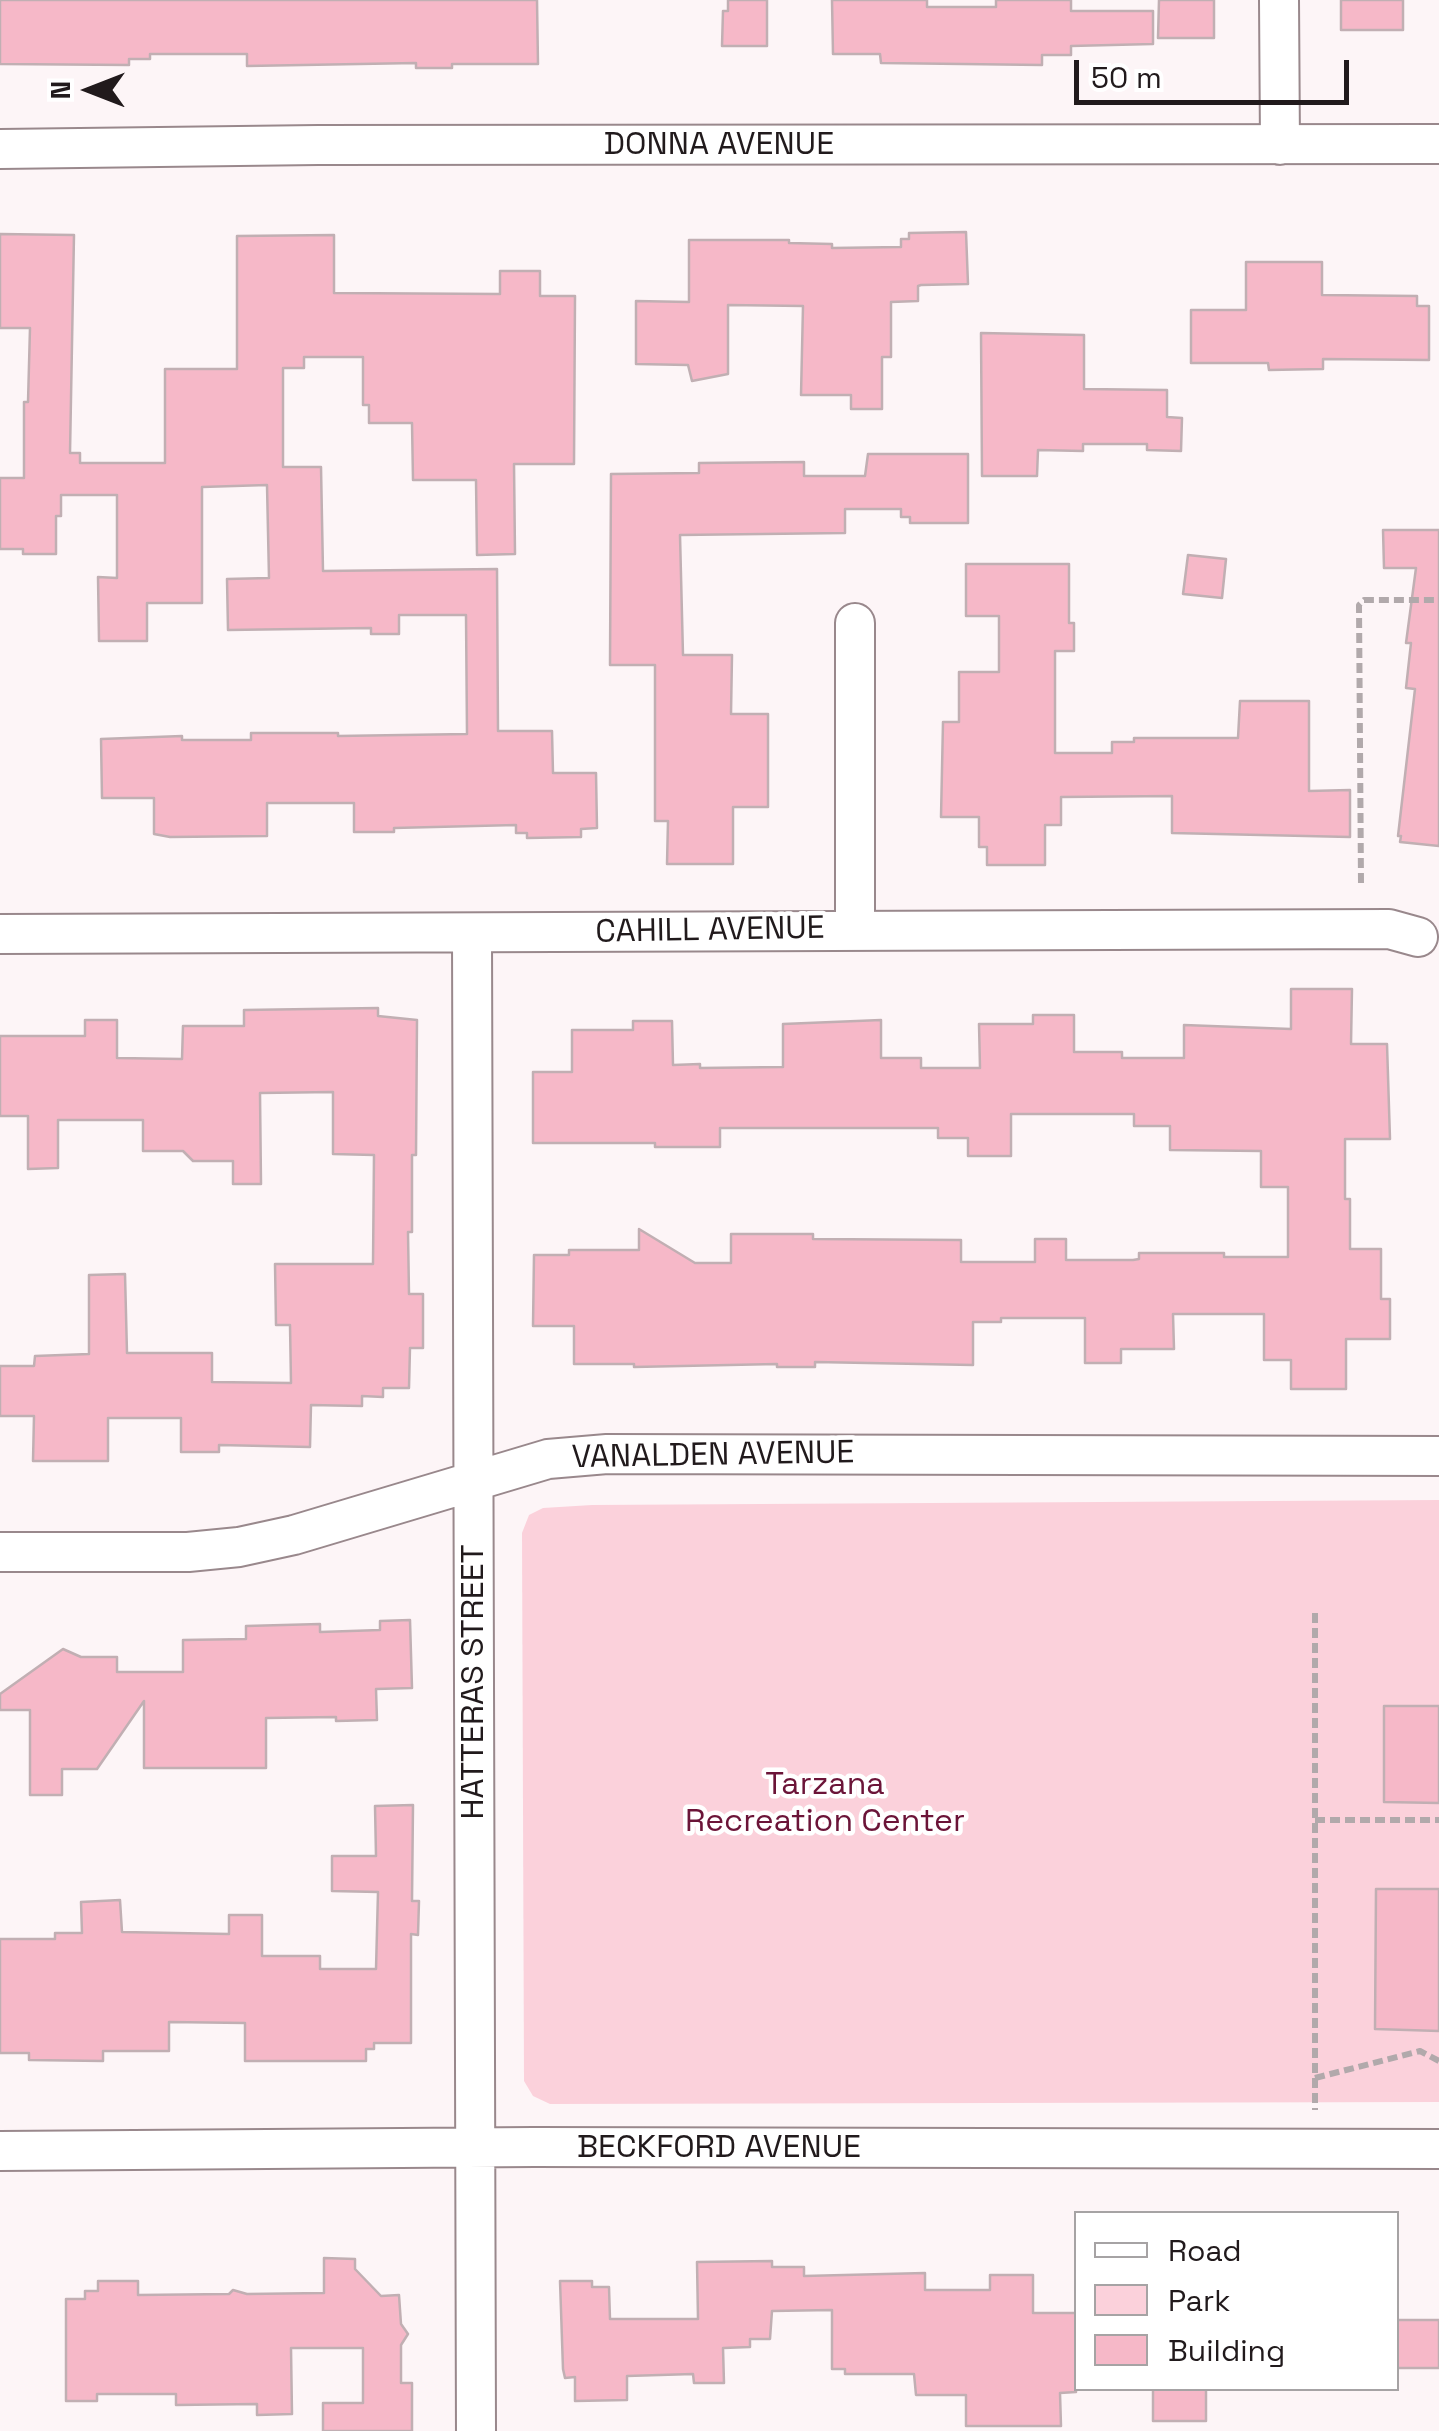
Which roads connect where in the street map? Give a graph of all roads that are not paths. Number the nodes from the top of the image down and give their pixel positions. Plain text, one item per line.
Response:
1 (1279, 0) edge
2 (1439, 144) edge
3 (1280, 145) junction
4 (0, 149) edge
5 (855, 623) dead end
6 (855, 930) junction
7 (0, 934) edge
8 (472, 934) junction
9 (1432, 939) edge
10 (1439, 1456) edge
11 (472, 1480) junction
12 (0, 1552) edge
13 (476, 2148) junction
14 (1439, 2149) edge
15 (0, 2151) edge
16 (476, 2431) edge

1 - 3 street
2 - 3 street, DONNA AVENUE
3 - 4 street, DONNA AVENUE
5 - 6 street
6 - 8 street, CAHILL AVENUE
6 - 9 street, CAHILL AVENUE
7 - 8 street, CAHILL AVENUE
8 - 11 street, HATTERAS STREET
10 - 11 street, VANALDEN AVENUE
11 - 12 street, VANALDEN AVENUE
11 - 13 street, HATTERAS STREET
13 - 14 street, BECKFORD AVENUE
13 - 15 street, BECKFORD AVENUE
13 - 16 street, HATTERAS STREET

